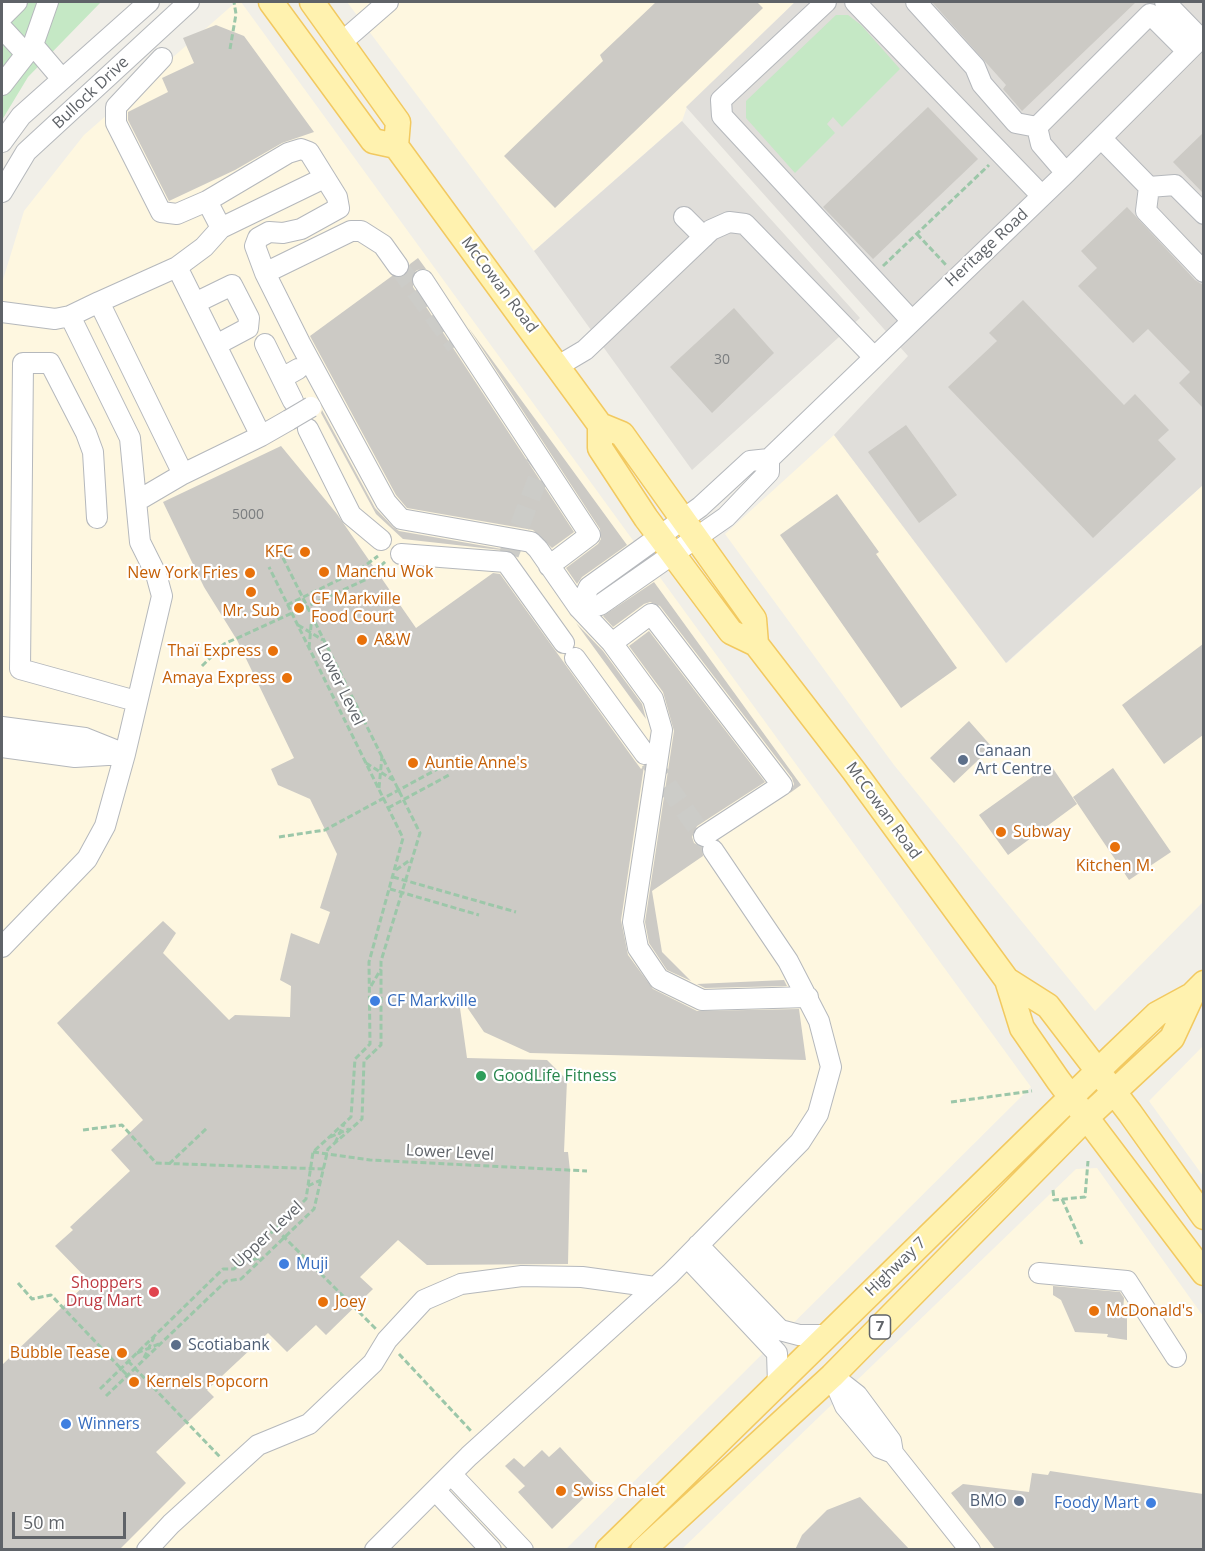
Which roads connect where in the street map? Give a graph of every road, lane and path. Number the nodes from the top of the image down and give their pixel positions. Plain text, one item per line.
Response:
1 (17, 2) edge
2 (48, 2) edge
3 (149, 2) edge
4 (189, 2) edge
5 (234, 2) edge
6 (271, 2) edge
7 (312, 2) edge
8 (388, 2) edge
9 (826, 2) edge
10 (855, 2) edge
11 (915, 2) edge
12 (1152, 6) edge
13 (2, 17) edge
14 (2, 28) edge
15 (1197, 41) edge
16 (342, 42) junction
17 (29, 49) junction
18 (230, 49) dead end
19 (162, 58) dead end
20 (62, 79) junction
21 (2, 85) edge
22 (1037, 127) junction
23 (1101, 138) junction
24 (2, 142) edge
25 (396, 146) junction
26 (1001, 153) junction
27 (1066, 173) junction
28 (324, 178) junction
29 (1149, 187) junction
30 (2, 192) edge
31 (1042, 196) junction
32 (207, 201) junction
33 (1203, 214) edge
34 (684, 218) dead end
35 (221, 228) junction
36 (917, 234) junction
37 (704, 237) junction
38 (398, 266) tunnel mouth
39 (177, 267) junction
40 (1203, 272) edge
41 (265, 273) junction
42 (871, 277) junction
43 (957, 277) junction
44 (423, 280) dead end
45 (99, 302) junction
46 (195, 303) junction
47 (2, 312) edge
48 (70, 316) junction
49 (911, 320) junction
50 (265, 344) dead end
51 (216, 345) junction
52 (873, 357) junction
53 (558, 366) junction
54 (327, 392) junction
55 (293, 410) junction
56 (600, 425) junction
57 (308, 429) dead end
58 (261, 436) junction
59 (768, 459) junction
60 (183, 474) junction
61 (136, 501) junction
62 (97, 518) dead end
63 (682, 519) junction
64 (659, 536) junction
65 (696, 539) junction
66 (279, 550) dead end
67 (389, 551) junction
68 (674, 555) junction
69 (549, 566) junction
70 (268, 567) dead end
71 (287, 605) junction
72 (308, 607) junction
73 (579, 608) junction
74 (312, 615) junction
75 (296, 624) junction
76 (324, 641) junction
77 (612, 643) junction
78 (756, 644) junction
79 (309, 649) junction
80 (202, 666) dead end
81 (136, 700) junction
82 (2, 728) edge
83 (2, 747) edge
84 (125, 754) junction
85 (645, 754) tunnel mouth
86 (382, 755) junction
87 (365, 763) junction
88 (443, 766) dead end
89 (449, 775) dead end
90 (394, 781) junction
91 (379, 790) junction
92 (399, 790) junction
93 (388, 808) junction
94 (279, 837) dead end
95 (412, 860) junction
96 (394, 871) junction
97 (393, 877) junction
98 (406, 880) junction
99 (390, 889) junction
100 (516, 912) dead end
101 (479, 915) dead end
102 (2, 947) edge
103 (381, 968) junction
104 (1007, 980) junction
105 (370, 988) junction
106 (1198, 989) edge
107 (808, 997) junction
108 (1098, 1071) junction
109 (1032, 1091) dead end
110 (1115, 1093) junction
111 (1070, 1097) junction
112 (951, 1102) dead end
113 (1086, 1118) junction
114 (345, 1122) junction
115 (353, 1127) junction
116 (207, 1128) dead end
117 (83, 1130) dead end
118 (326, 1139) junction
119 (334, 1144) junction
120 (312, 1152) junction
121 (1088, 1161) dead end
122 (170, 1164) junction
123 (324, 1169) junction
124 (587, 1171) dead end
125 (321, 1180) junction
126 (308, 1186) junction
127 (1053, 1190) dead end
128 (1062, 1199) junction
129 (1203, 1217) edge
130 (276, 1228) junction
131 (1082, 1244) dead end
132 (693, 1251) junction
133 (264, 1257) junction
134 (243, 1261) junction
135 (1039, 1273) dead end
136 (1203, 1273) edge
137 (18, 1283) dead end
138 (655, 1287) junction
139 (155, 1335) junction
140 (826, 1335) junction
141 (387, 1340) junction
142 (161, 1344) junction
143 (135, 1354) junction
144 (1176, 1357) dead end
145 (144, 1360) junction
146 (128, 1361) junction
147 (128, 1375) junction
148 (832, 1376) junction
149 (778, 1384) junction
150 (100, 1389) dead end
151 (106, 1396) dead end
152 (474, 1434) dead end
153 (232, 1469) junction
154 (451, 1474) junction
155 (435, 1490) junction
156 (147, 1550) edge
157 (375, 1550) edge
158 (491, 1550) edge
159 (523, 1550) edge
160 (608, 1550) edge
161 (643, 1550) edge
162 (970, 1550) edge

1 - 13 street
2 - 17 street
3 - 20 street, Bullock Drive
4 - 30 street, Bullock Drive
5 - 18 path
6 - 25 main road
7 - 16 main road
8 - 16 street
9 - 42 street
10 - 26 street
11 - 22 street
12 - 15 street
12 - 22 street
14 - 17 street
15 - 23 street, Heritage Road
16 - 25 main road
17 - 20 street
17 - 21 street
19 - 32 street
20 - 24 street, Bullock Drive
22 - 27 street
23 - 27 street, Heritage Road
23 - 29 street
25 - 53 main road, McCowan Road
26 - 31 street
26 - 36 path
27 - 31 street, Heritage Road
28 - 32 street
28 - 35 street
28 - 41 street
29 - 33 street
29 - 40 street
31 - 43 street, Heritage Road
32 - 35 street
34 - 37 street
35 - 39 street
36 - 42 path
36 - 43 path
37 - 52 street
37 - 53 street
38 - 41 street
39 - 45 street
39 - 46 street
41 - 54 street
42 - 49 street
43 - 49 street, Heritage Road
44 - 69 street
45 - 48 street
45 - 60 street
46 - 51 street
46 - 51 street
47 - 48 street
48 - 61 street
49 - 52 street, Heritage Road
50 - 55 street
51 - 58 street
52 - 59 street, Heritage Road
53 - 56 main road, McCowan Road
54 - 55 street
54 - 69 street
55 - 58 street
56 - 63 main road, McCowan Road
56 - 64 main road, McCowan Road
57 - 67 street
58 - 60 street
59 - 63 street, Heritage Road
59 - 65 street, Heritage Road
60 - 61 street
61 - 81 street
62 - 81 street
63 - 64 street, Heritage Road
63 - 65 main road, McCowan Road
64 - 68 main road, McCowan Road
64 - 73 street, Heritage Road
65 - 68 street, Heritage Road
65 - 78 main road, McCowan Road
66 - 72 path, Upper Level
67 - 71 path
67 - 72 path
67 - 85 street
68 - 73 street, Heritage Road
68 - 78 main road, McCowan Road
69 - 73 street
70 - 71 path, Lower Level
71 - 75 path, Lower Level
72 - 74 path, Upper Level
72 - 80 path
73 - 77 street
74 - 76 path, Upper Level
74 - 79 path
75 - 76 path
75 - 79 path, Lower Level
76 - 86 path, Upper Level
77 - 107 street
77 - 107 street
78 - 104 main road, McCowan Road
79 - 87 path, Lower Level
81 - 84 street
82 - 84 street
83 - 84 street
84 - 102 street
86 - 90 path, Upper Level
86 - 91 path
87 - 90 path
87 - 91 path, Lower Level
88 - 92 path
89 - 93 path
90 - 92 path, Upper Level
91 - 93 path, Lower Level
92 - 94 path
92 - 95 path, Upper Level
93 - 96 path, Lower Level
95 - 96 path
95 - 98 path, Upper Level
96 - 97 path, Lower Level
97 - 98 path
97 - 99 path, Lower Level
98 - 100 path
98 - 103 path, Upper Level
99 - 101 path
99 - 105 path, Lower Level
103 - 105 path
103 - 115 path, Upper Level
104 - 108 main road, McCowan Road
104 - 111 main road, McCowan Road
105 - 114 path, Lower Level
106 - 108 main road, Highway 7 / 7
106 - 110 main road, Highway 7 / 7
107 - 132 street
108 - 110 main road, McCowan Road
108 - 111 main road, Highway 7 / 7
109 - 112 path
110 - 113 main road, Highway 7 / 7
110 - 129 main road, McCowan Road
111 - 113 main road, McCowan Road
111 - 140 main road, Highway 7 / 7
113 - 136 main road, McCowan Road
113 - 148 main road, Highway 7 / 7
114 - 118 path
114 - 119 path, Lower Level
115 - 118 path
115 - 119 path, Upper Level
116 - 122 path
117 - 122 path
118 - 120 path
119 - 123 path, Upper Level
120 - 124 path, Lower Level
120 - 126 path
121 - 128 path
122 - 123 path
123 - 125 path, Upper Level
125 - 126 path
125 - 133 path, Upper Level
126 - 130 path
127 - 128 path
128 - 131 path
130 - 134 path
130 - 141 path
132 - 138 street
132 - 140 street
132 - 149 street
133 - 134 path
133 - 142 path, Upper Level
134 - 139 path
135 - 144 street
137 - 147 path
138 - 141 street
138 - 154 street
139 - 143 path
139 - 145 path
140 - 149 main road, Highway 7 / 7
141 - 152 path
141 - 153 street
142 - 143 path
142 - 145 path, Upper Level
143 - 146 path
145 - 147 path, Upper Level
146 - 150 path
146 - 153 path
147 - 151 path, Upper Level
148 - 161 main road, Highway 7 / 7
148 - 162 street
149 - 160 main road, Highway 7 / 7
153 - 156 street
154 - 155 street
154 - 159 street
155 - 157 street
155 - 158 street

